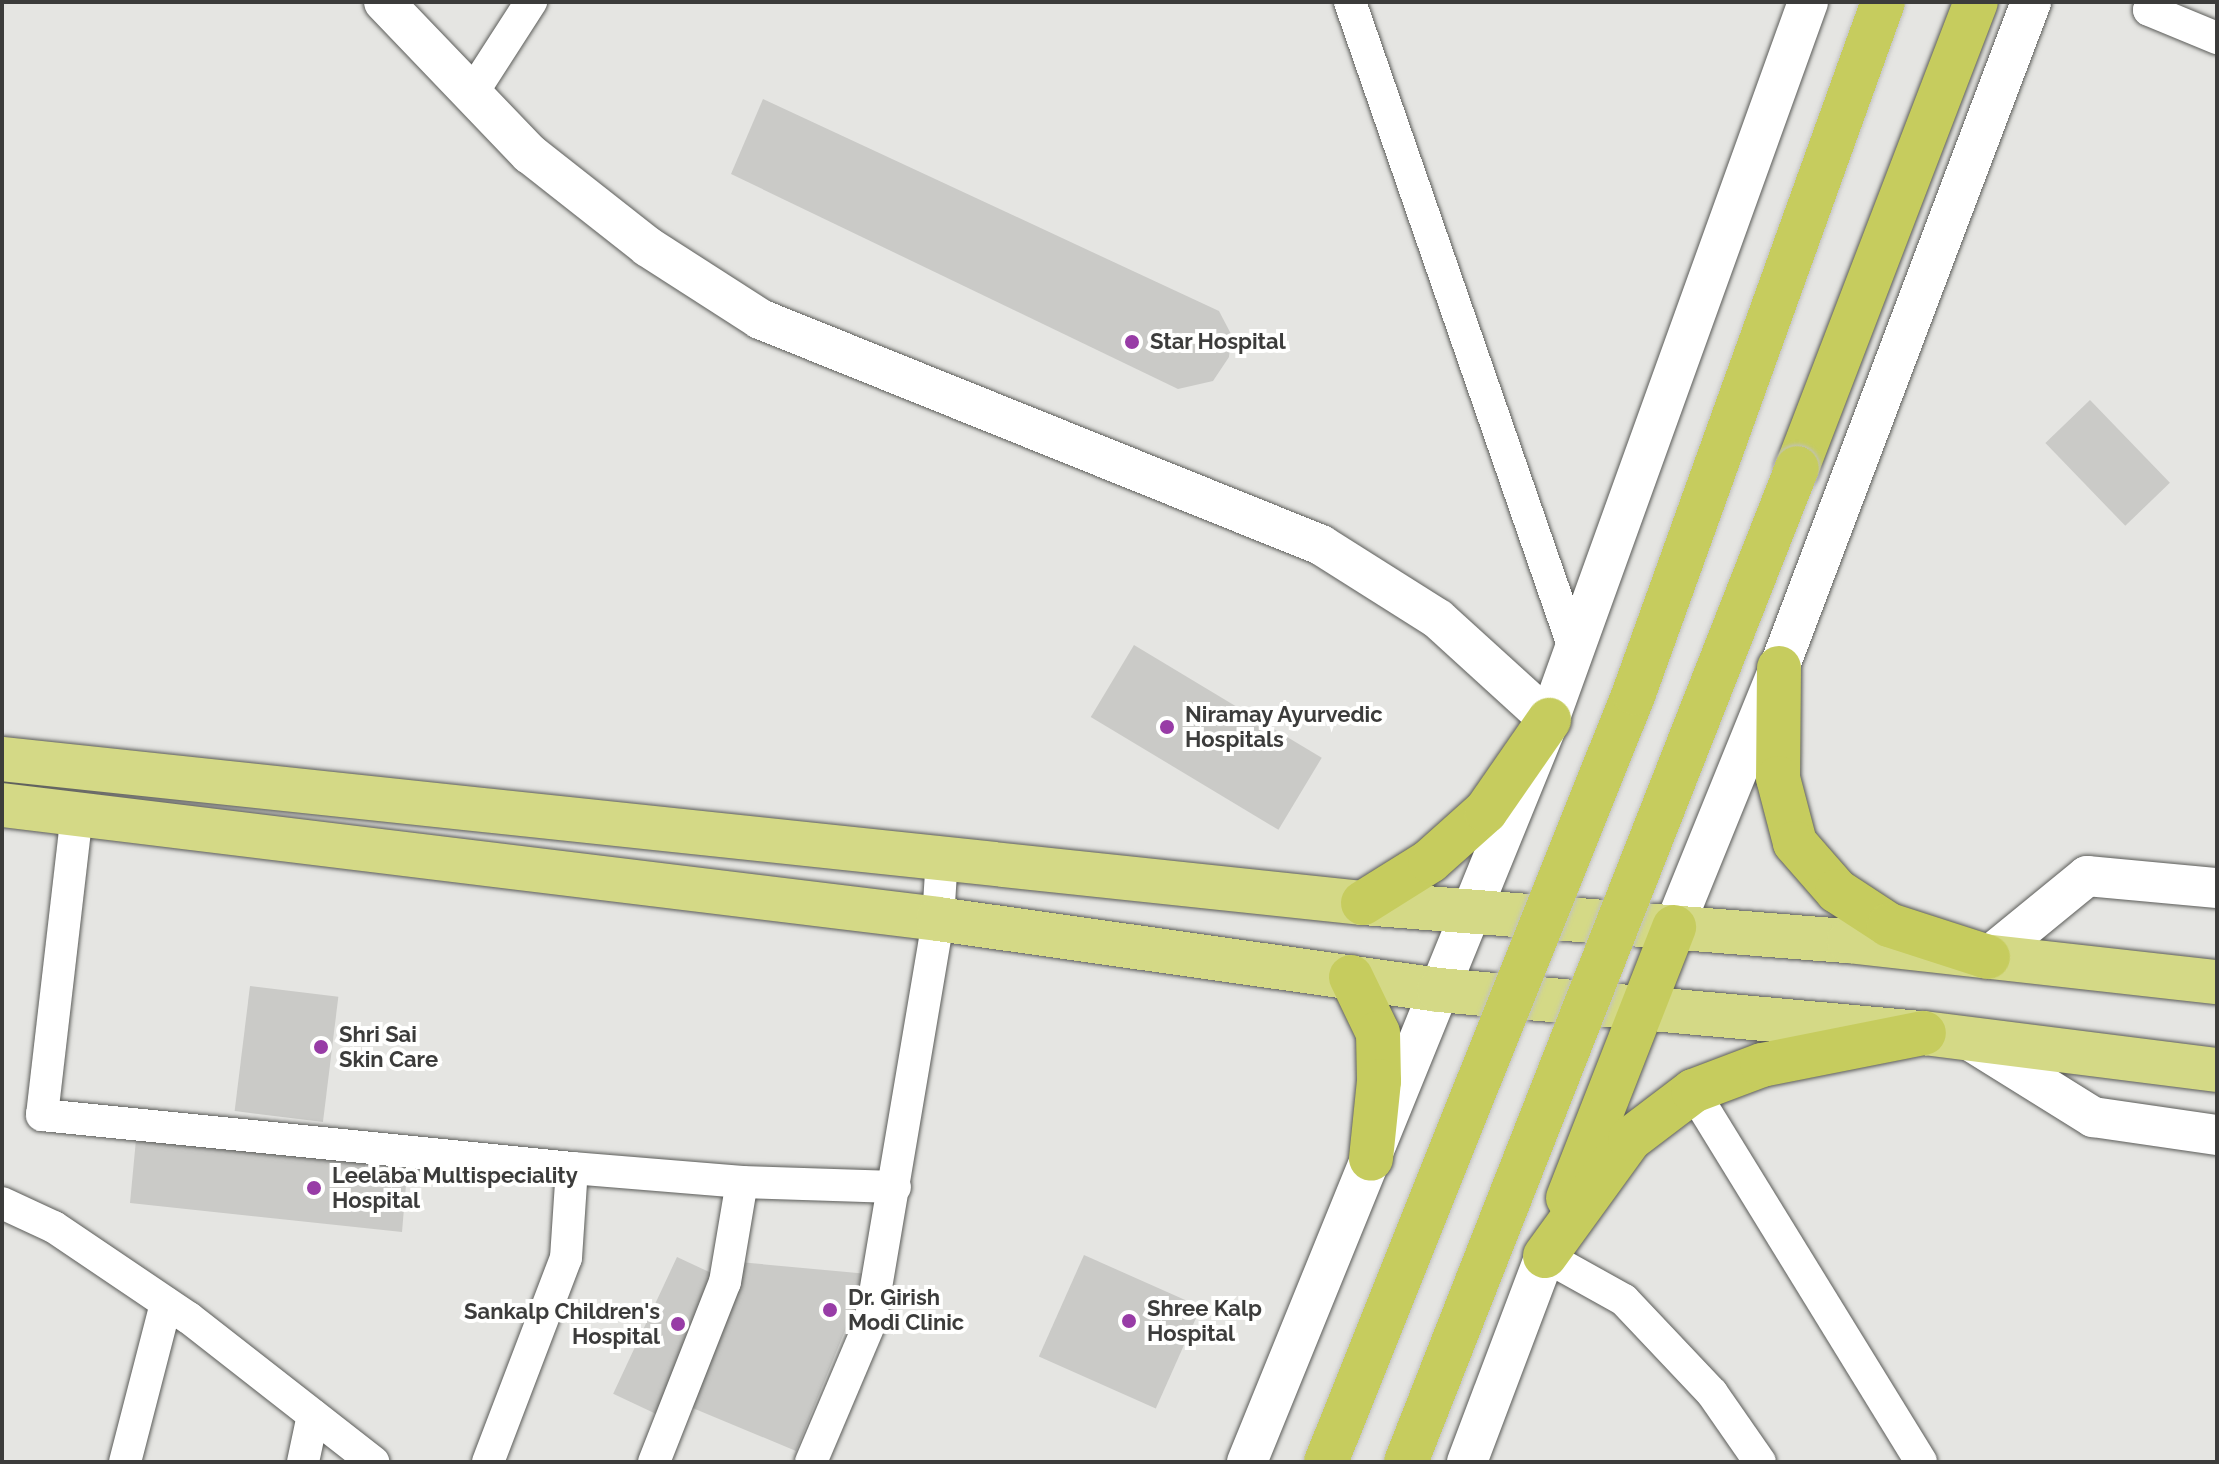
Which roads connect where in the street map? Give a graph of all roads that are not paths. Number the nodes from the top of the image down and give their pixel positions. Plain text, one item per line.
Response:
1 (384, 2) edge
2 (531, 2) edge
3 (1350, 2) edge
4 (1808, 2) edge
5 (1883, 2) edge
6 (1976, 2) edge
7 (2031, 2) edge
8 (2151, 2) edge
9 (2217, 38) edge
10 (471, 95) junction
11 (1574, 648) junction
12 (1779, 668) junction
13 (1549, 720) junction
14 (2, 759) edge
15 (378, 798) junction
16 (2, 805) edge
17 (77, 813) junction
18 (369, 849) junction
19 (942, 857) junction
20 (2217, 888) edge
21 (1363, 903) junction
22 (1471, 911) junction
23 (938, 919) junction
24 (1674, 927) junction
25 (1988, 957) junction
26 (1351, 977) junction
27 (2217, 982) edge
28 (1439, 990) junction
29 (1640, 1009) junction
30 (1945, 1036) junction
31 (2217, 1070) edge
32 (1693, 1091) junction
33 (2217, 1135) edge
34 (1371, 1159) junction
35 (572, 1168) junction
36 (742, 1182) junction
37 (895, 1187) junction
38 (2, 1203) edge
39 (1545, 1256) junction
40 (166, 1303) junction
41 (313, 1415) junction
42 (125, 1462) edge
43 (303, 1462) edge
44 (373, 1462) edge
45 (488, 1462) edge
46 (654, 1462) edge
47 (811, 1462) edge
48 (1247, 1462) edge
49 (1326, 1462) edge
50 (1406, 1462) edge
51 (1467, 1462) edge
52 (1760, 1462) edge
53 (1921, 1462) edge

1 - 10 street
2 - 10 street
3 - 11 street
4 - 11 street
5 - 49 highway, bridge
6 - 50 highway, bridge
7 - 12 street
8 - 9 street
10 - 13 street
11 - 13 street
12 - 24 street
12 - 25 highway
13 - 21 highway
13 - 22 street
14 - 15 main road
15 - 18 main road
15 - 19 main road
16 - 17 main road
17 - 18 main road
17 - 35 street
18 - 23 main road
19 - 21 main road
19 - 23 street
20 - 25 street
21 - 22 main road
22 - 24 main road
22 - 28 street
23 - 26 main road
23 - 37 street
24 - 25 main road
24 - 29 highway
25 - 27 main road
26 - 28 main road
26 - 34 highway
28 - 29 main road
28 - 34 street
29 - 30 main road
29 - 39 highway
30 - 31 main road
30 - 32 highway
30 - 33 street
32 - 39 highway
32 - 53 street
34 - 48 street
35 - 36 street
35 - 45 street
36 - 37 street
36 - 46 street
37 - 47 street
38 - 40 street
39 - 51 street
39 - 52 street
40 - 41 street
40 - 42 street
41 - 43 street
41 - 44 street

